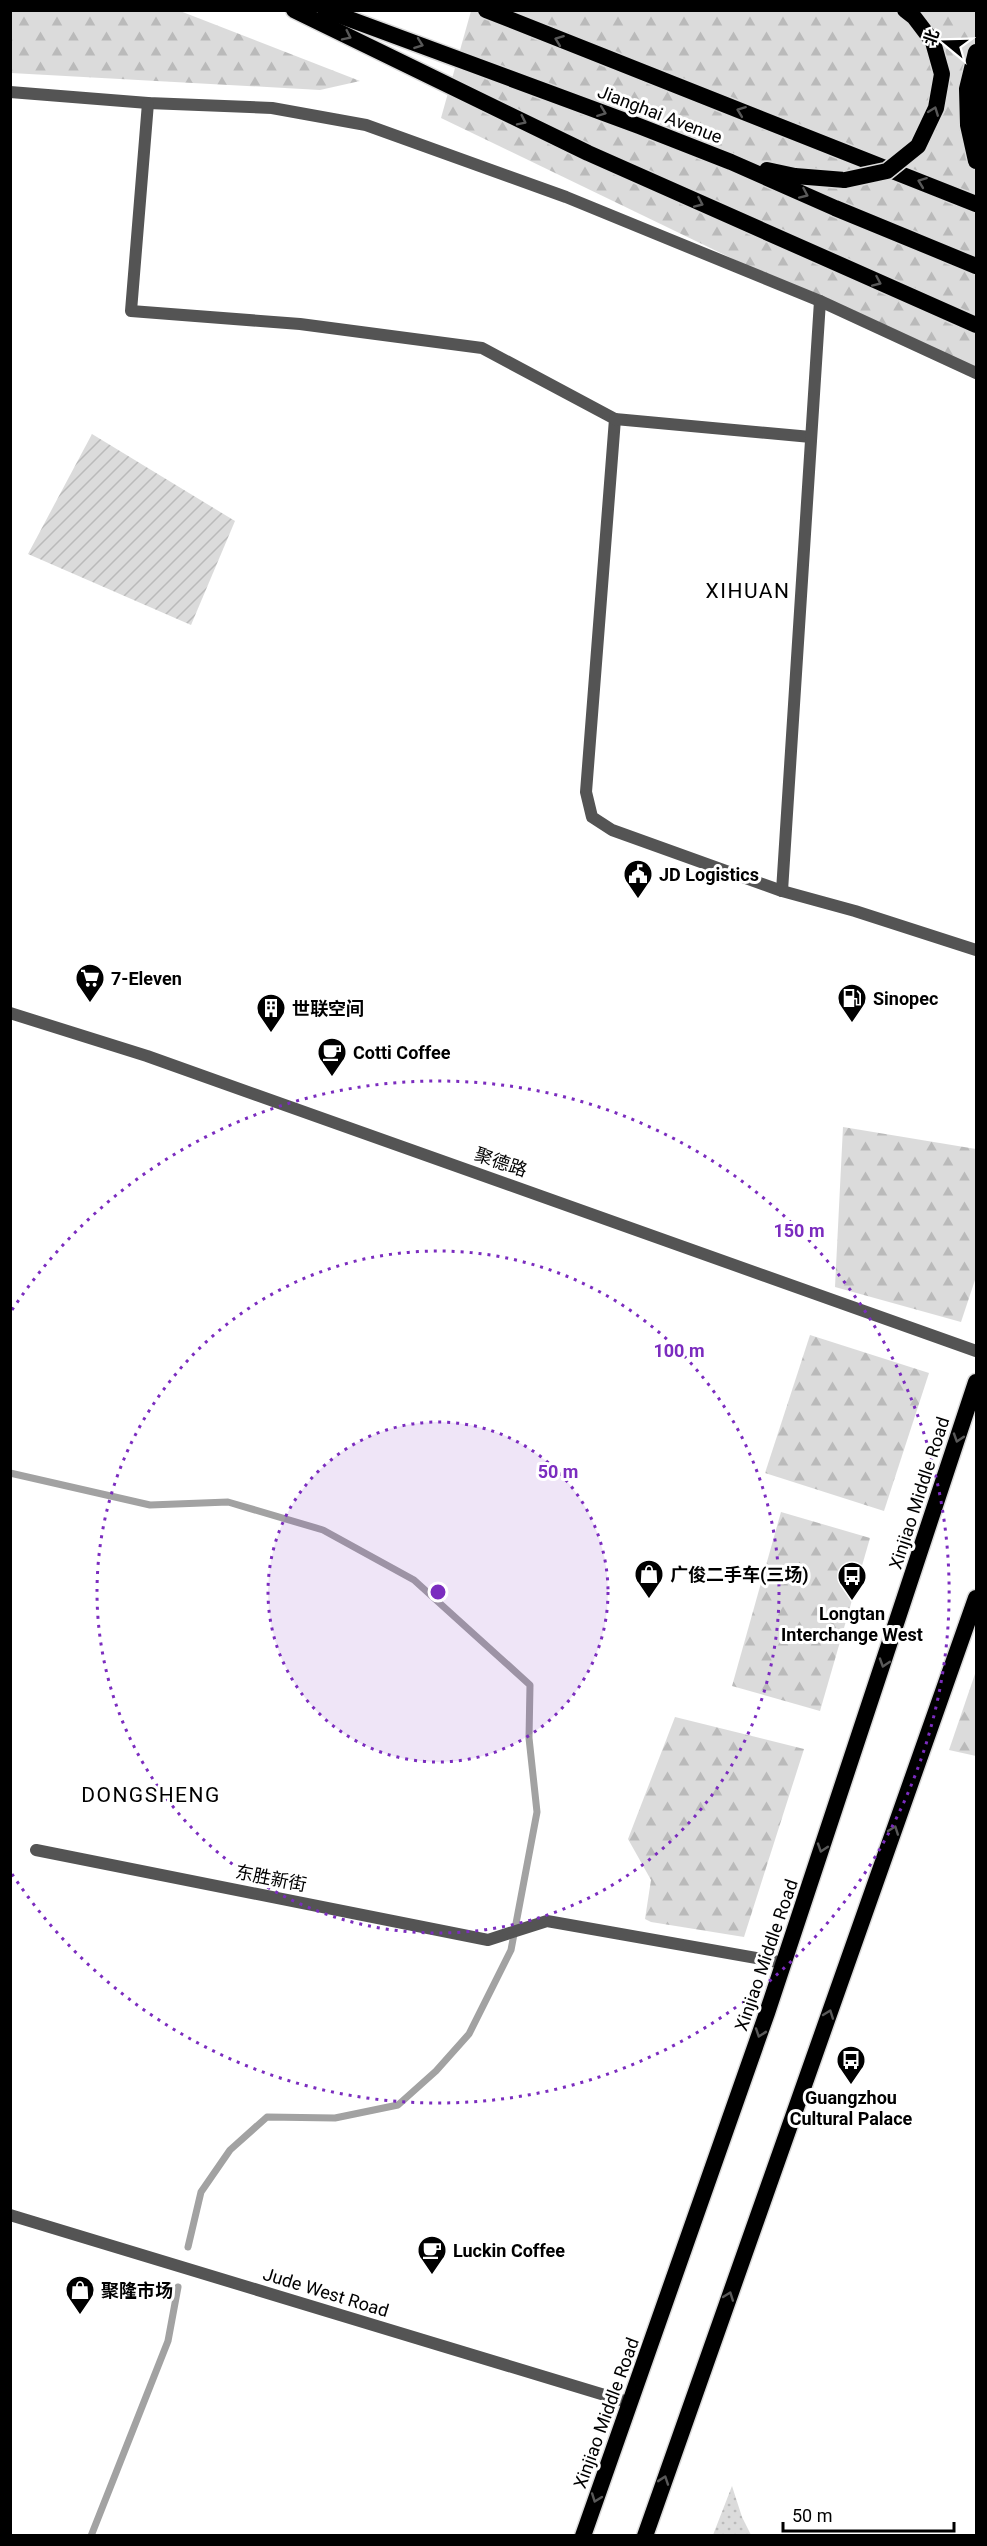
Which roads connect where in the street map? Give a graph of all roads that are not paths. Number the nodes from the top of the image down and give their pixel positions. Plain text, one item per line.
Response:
1 (294, 10) edge
2 (325, 10) edge
3 (486, 10) edge
4 (906, 10) edge
5 (976, 52) edge
6 (10, 92) edge
7 (148, 103) junction
8 (976, 161) edge
9 (731, 162) junction
10 (976, 204) edge
11 (976, 266) edge
12 (820, 301) junction
13 (938, 309) junction
14 (976, 325) edge
15 (976, 334) edge
16 (976, 372) edge
17 (615, 419) junction
18 (812, 437) junction
19 (782, 891) junction
20 (976, 950) edge
21 (10, 1013) edge
22 (976, 1352) edge
23 (976, 1383) edge
24 (976, 1598) edge
25 (36, 1850) dead end
26 (784, 1963) junction
27 (10, 2215) edge
28 (631, 2403) junction
29 (583, 2535) edge
30 (645, 2535) edge

1 -> 13 highway
2 -> 9 highway, Jianghai Avenue
10 -> 3 highway, Jianghai Avenue
9 -> 4 highway, bridge
5 - 8 highway
6 - 7 street
7 - 12 street
7 - 17 street
9 -> 11 highway, Jianghai Avenue
12 - 16 street
12 - 18 street
13 - 14 highway
13 - 15 highway
17 - 18 street
17 - 19 street
18 - 19 street
19 - 20 street
21 - 22 street, 聚德路
23 -> 26 highway, Xinjiao Middle Road
30 -> 24 highway
25 - 26 street, 东胜新街
26 -> 28 highway, Xinjiao Middle Road
27 - 28 street, Jude West Road
28 -> 29 highway, Xinjiao Middle Road

